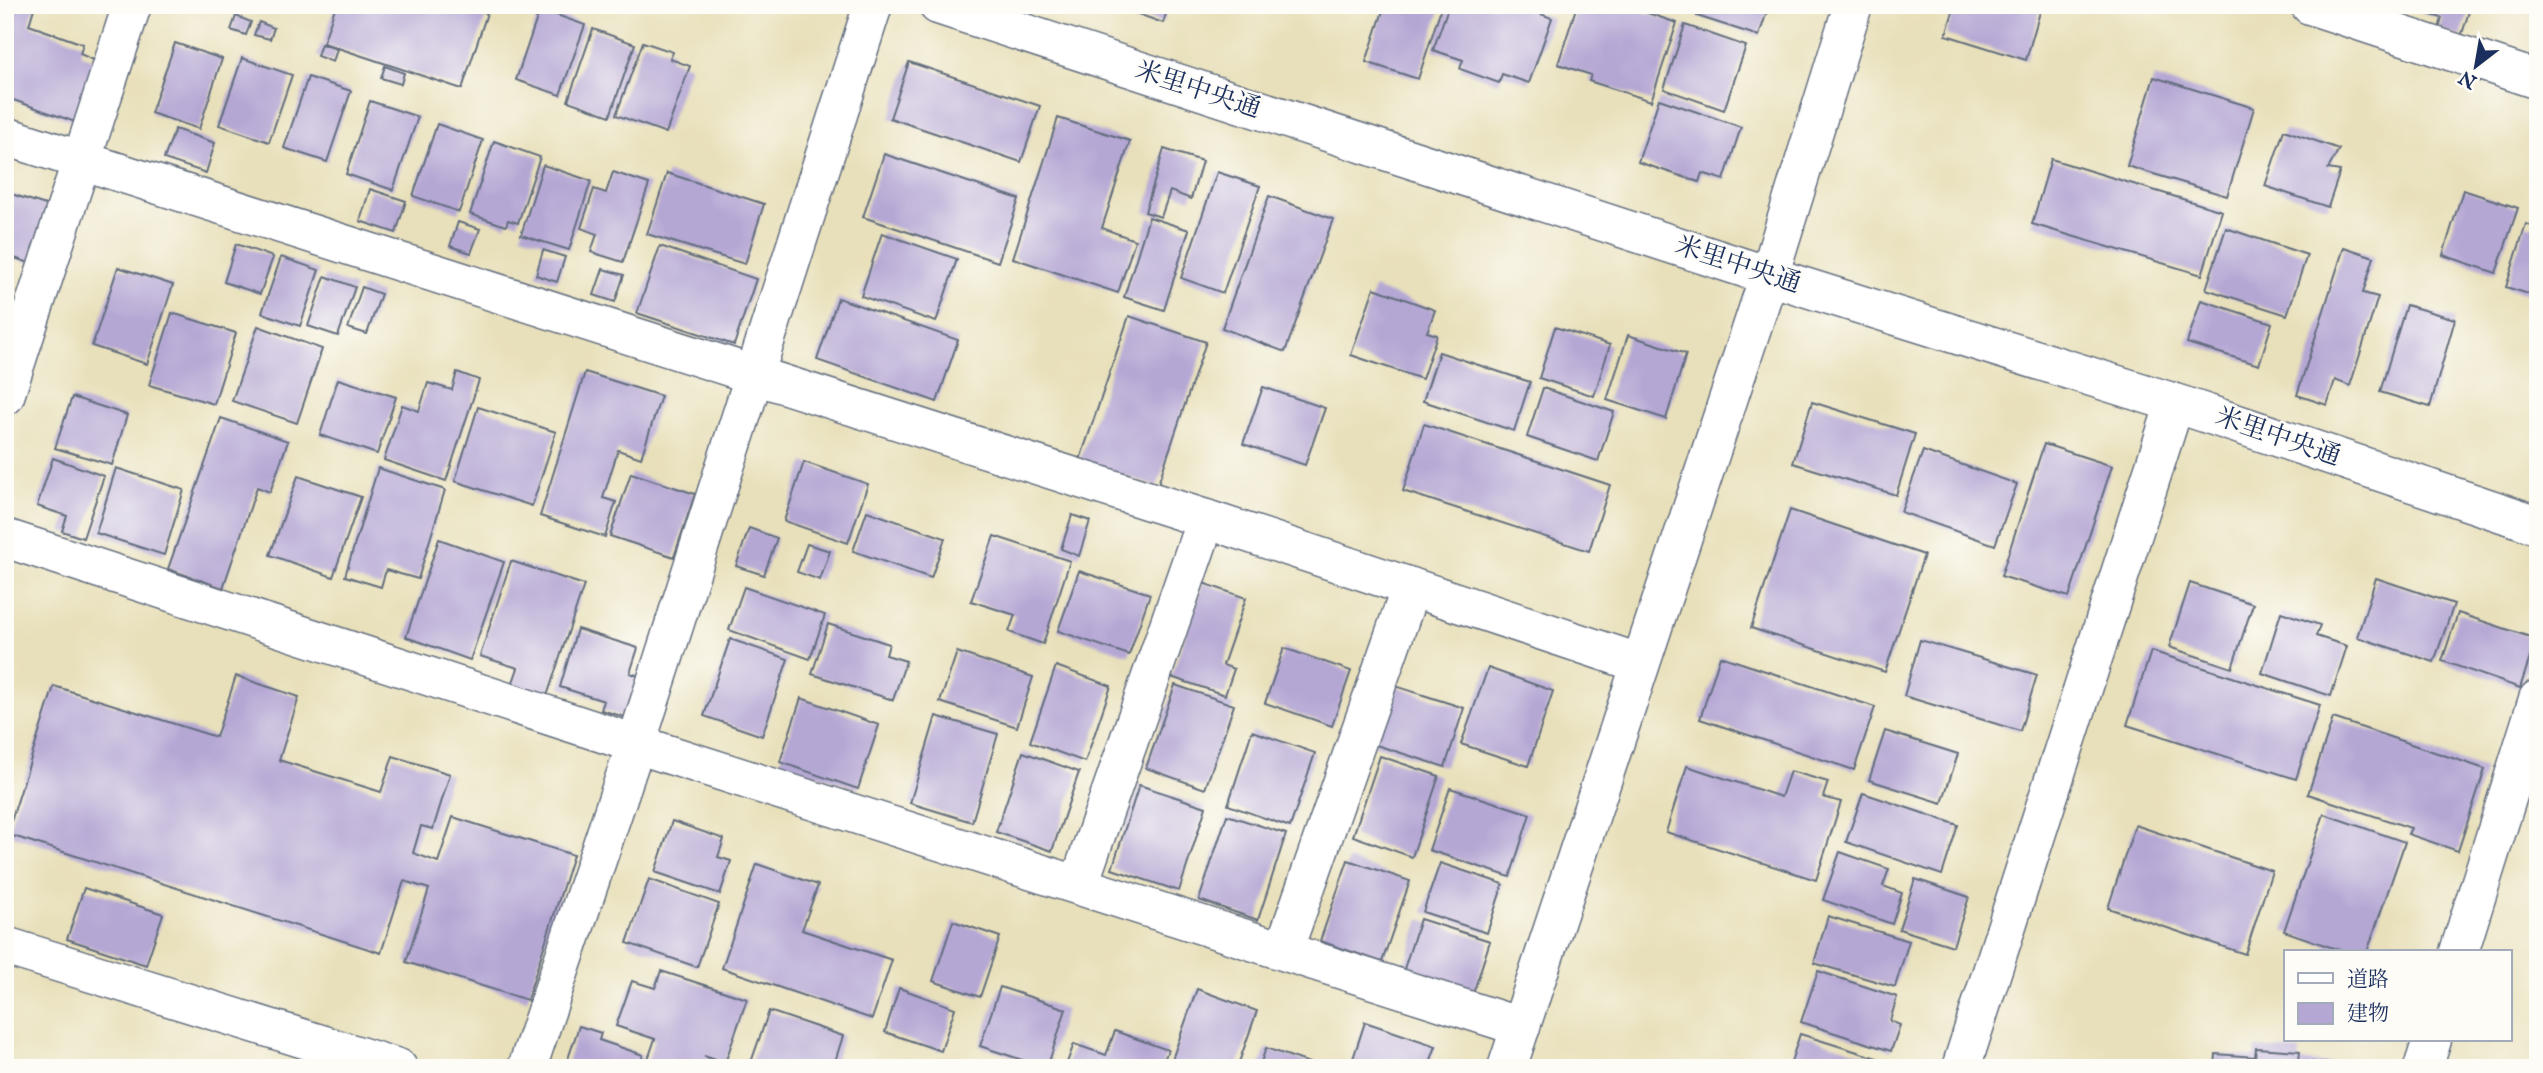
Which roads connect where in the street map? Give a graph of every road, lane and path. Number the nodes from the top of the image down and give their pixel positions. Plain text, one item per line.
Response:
1 (132, 5) edge
2 (873, 5) edge
3 (937, 5) edge
4 (1853, 5) edge
5 (2310, 5) edge
6 (2538, 80) edge
7 (5, 136) edge
8 (82, 161) junction
9 (1769, 276) junction
10 (753, 374) junction
11 (5, 396) edge
12 (2175, 403) junction
13 (1206, 519) junction
14 (2538, 525) edge
15 (5, 538) edge
16 (1411, 587) junction
17 (1639, 663) junction
18 (2538, 699) edge
19 (636, 744) junction
20 (1079, 884) junction
21 (5, 946) edge
22 (1284, 949) junction
23 (2460, 950) edge
24 (1521, 1027) junction
25 (2431, 1042) edge
26 (398, 1068) edge
27 (527, 1068) edge
28 (1507, 1068) edge
29 (1961, 1068) edge
30 (2423, 1068) edge

1 - 8 street
2 - 10 street
3 - 9 street, 米里中央通
4 - 9 street
5 - 6 street
7 - 8 street
8 - 10 street
8 - 11 street
9 - 12 street, 米里中央通
9 - 17 street
10 - 13 street
10 - 19 street
12 - 14 street, 米里中央通
12 - 29 street
13 - 16 street
13 - 20 street
15 - 19 street
16 - 17 street
16 - 22 street
17 - 24 street
18 - 23 street
19 - 20 street
19 - 27 street
20 - 22 street
21 - 26 street
22 - 24 street
24 - 28 street
25 - 30 street

